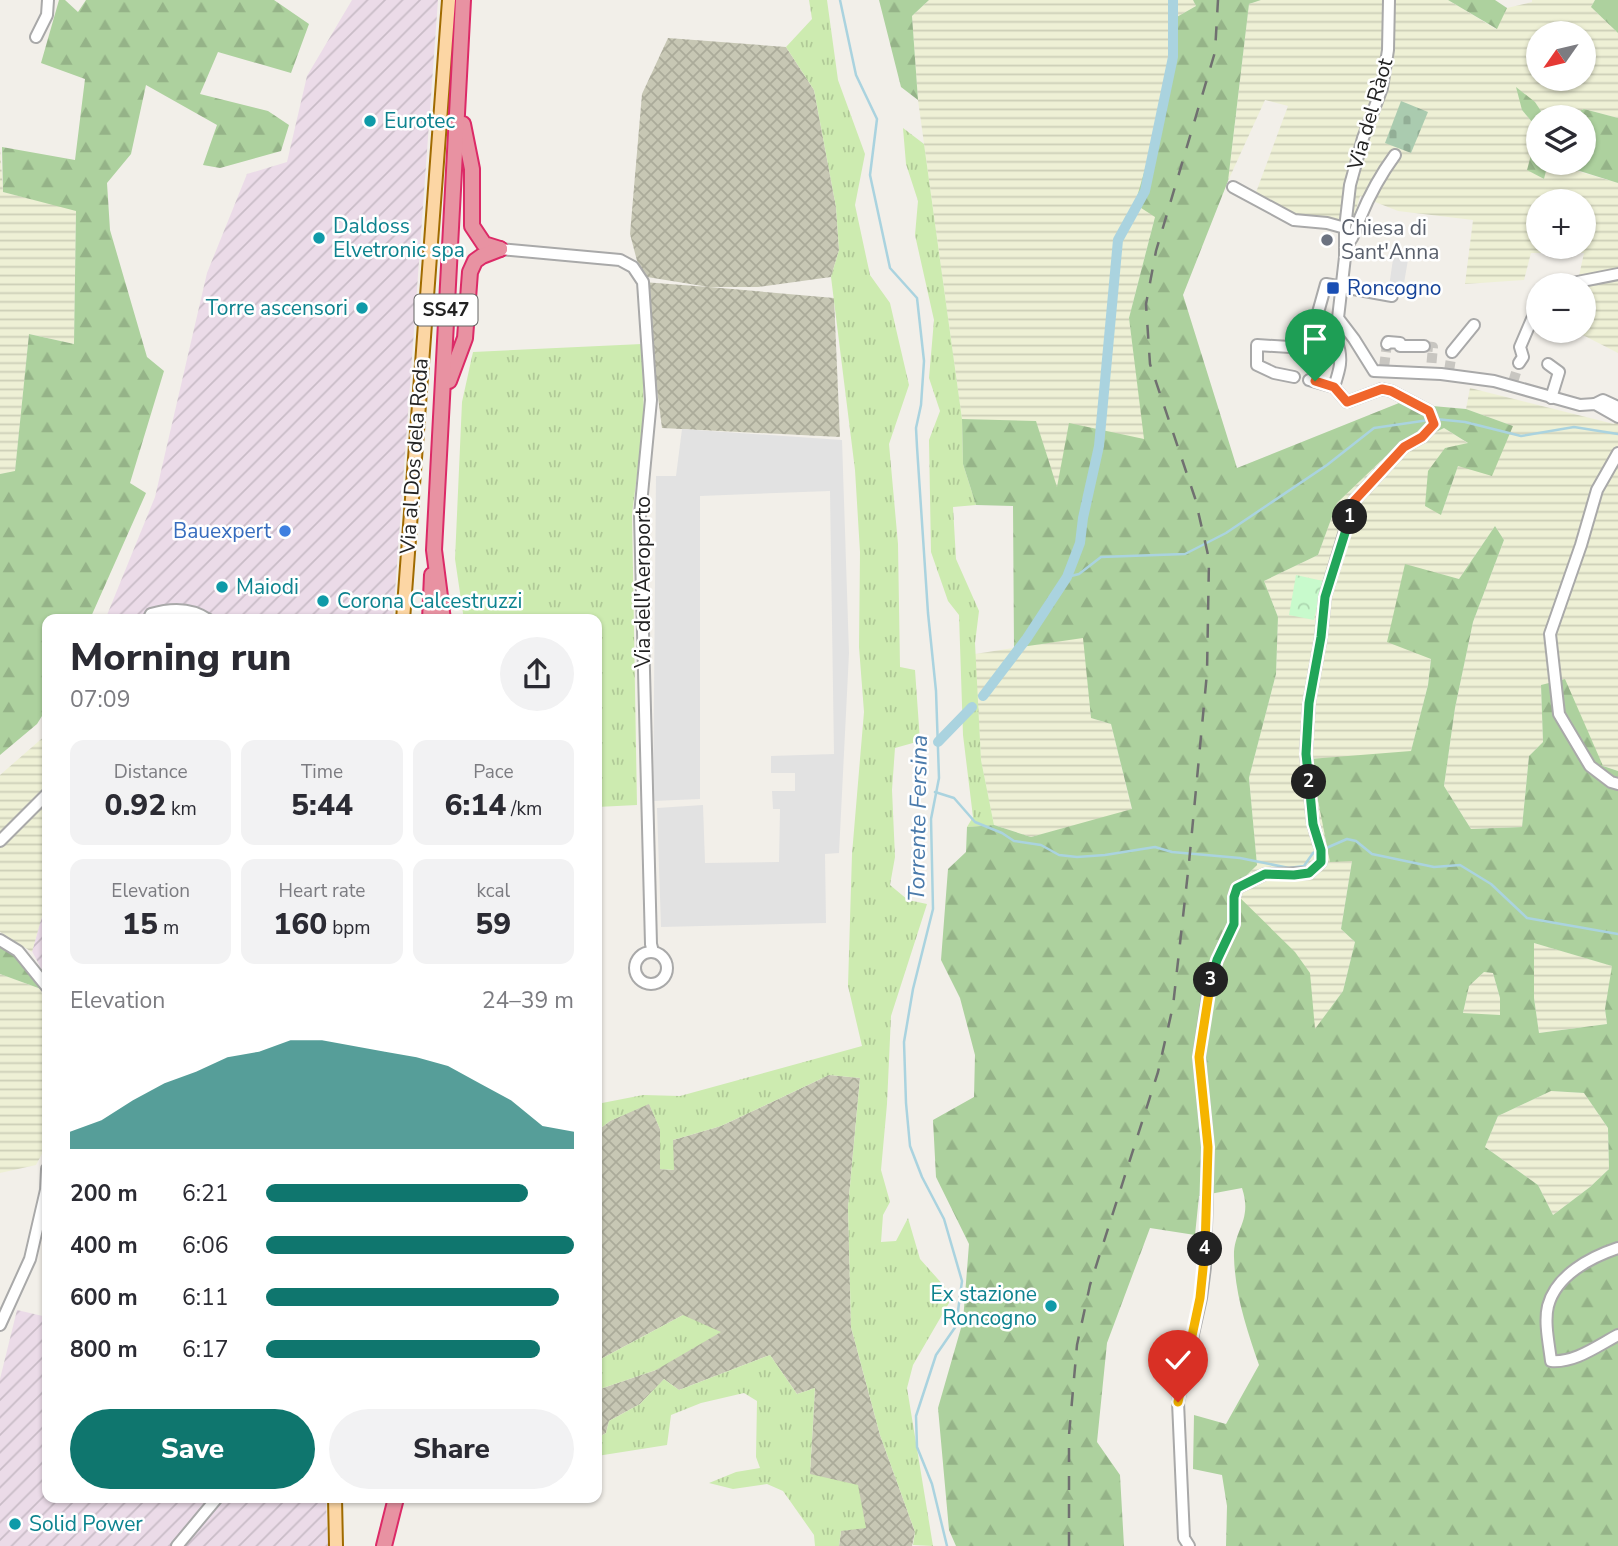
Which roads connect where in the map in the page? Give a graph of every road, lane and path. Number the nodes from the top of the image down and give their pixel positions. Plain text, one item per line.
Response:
1 (48, 0) edge
2 (449, 0) edge
3 (463, 0) edge
4 (471, 0) edge
5 (1389, 0) edge
6 (36, 37) dead end
7 (463, 124) junction
8 (1395, 155) dead end
9 (1233, 187) dead end
10 (1345, 228) junction
11 (1345, 247) junction
12 (500, 249) junction
13 (1618, 274) edge
14 (1596, 278) edge
15 (1340, 287) junction
16 (1392, 296) dead end
17 (1338, 318) junction
18 (1474, 325) dead end
19 (1526, 334) edge
20 (1387, 344) dead end
21 (1424, 346) dead end
22 (1452, 352) tunnel mouth
23 (1519, 363) tunnel mouth
24 (1548, 364) dead end
25 (1384, 370) junction
26 (1294, 377) dead end
27 (1309, 380) dead end
28 (449, 381) junction
29 (1334, 387) junction
30 (1382, 389) junction
31 (1552, 398) junction
32 (1595, 404) junction
33 (1618, 407) edge
34 (1618, 417) edge
35 (1618, 453) edge
36 (434, 550) junction
37 (151, 614) edge
38 (201, 614) edge
39 (402, 614) edge
40 (430, 614) edge
41 (444, 614) edge
42 (445, 614) edge
43 (1618, 784) edge
44 (42, 799) edge
45 (0, 841) edge
46 (0, 940) edge
47 (653, 952) dead end
48 (42, 981) edge
49 (42, 1210) edge
50 (1618, 1248) edge
51 (0, 1325) edge
52 (1618, 1335) edge
53 (213, 1503) edge
54 (335, 1503) edge
55 (395, 1503) edge
56 (402, 1503) edge
57 (177, 1546) edge
58 (336, 1546) edge
59 (384, 1546) edge
60 (393, 1546) edge
61 (1189, 1546) edge

1 - 6 street
2 - 39 main road, Via al Dos dela Roda
3 - 36 highway, SS47
4 - 7 highway, SS47
5 - 10 street, Via del Ràot
7 - 12 highway
7 - 28 highway, SS47
8 - 11 street
9 - 10 street
10 - 11 street, Via del Ràot
11 - 15 street
12 - 28 highway
12 - 47 street, Via dell'Aeroporto
13 - 14 street
15 - 16 street
15 - 17 street
15 - 26 street
17 - 25 street
17 - 29 street
18 - 22 street
19 - 23 street
20 - 21 street
24 - 31 street
25 - 30 street
25 - 31 street
27 - 29 street
28 - 42 highway, SS47
29 - 30 street
30 - 61 street
31 - 32 street
32 - 33 street
32 - 34 street
35 - 43 street
36 - 40 highway
36 - 41 highway, SS47
37 - 38 street
44 - 45 street
46 - 48 street
49 - 51 street
50 - 52 street
53 - 57 street
54 - 58 main road
55 - 59 highway
56 - 60 highway

